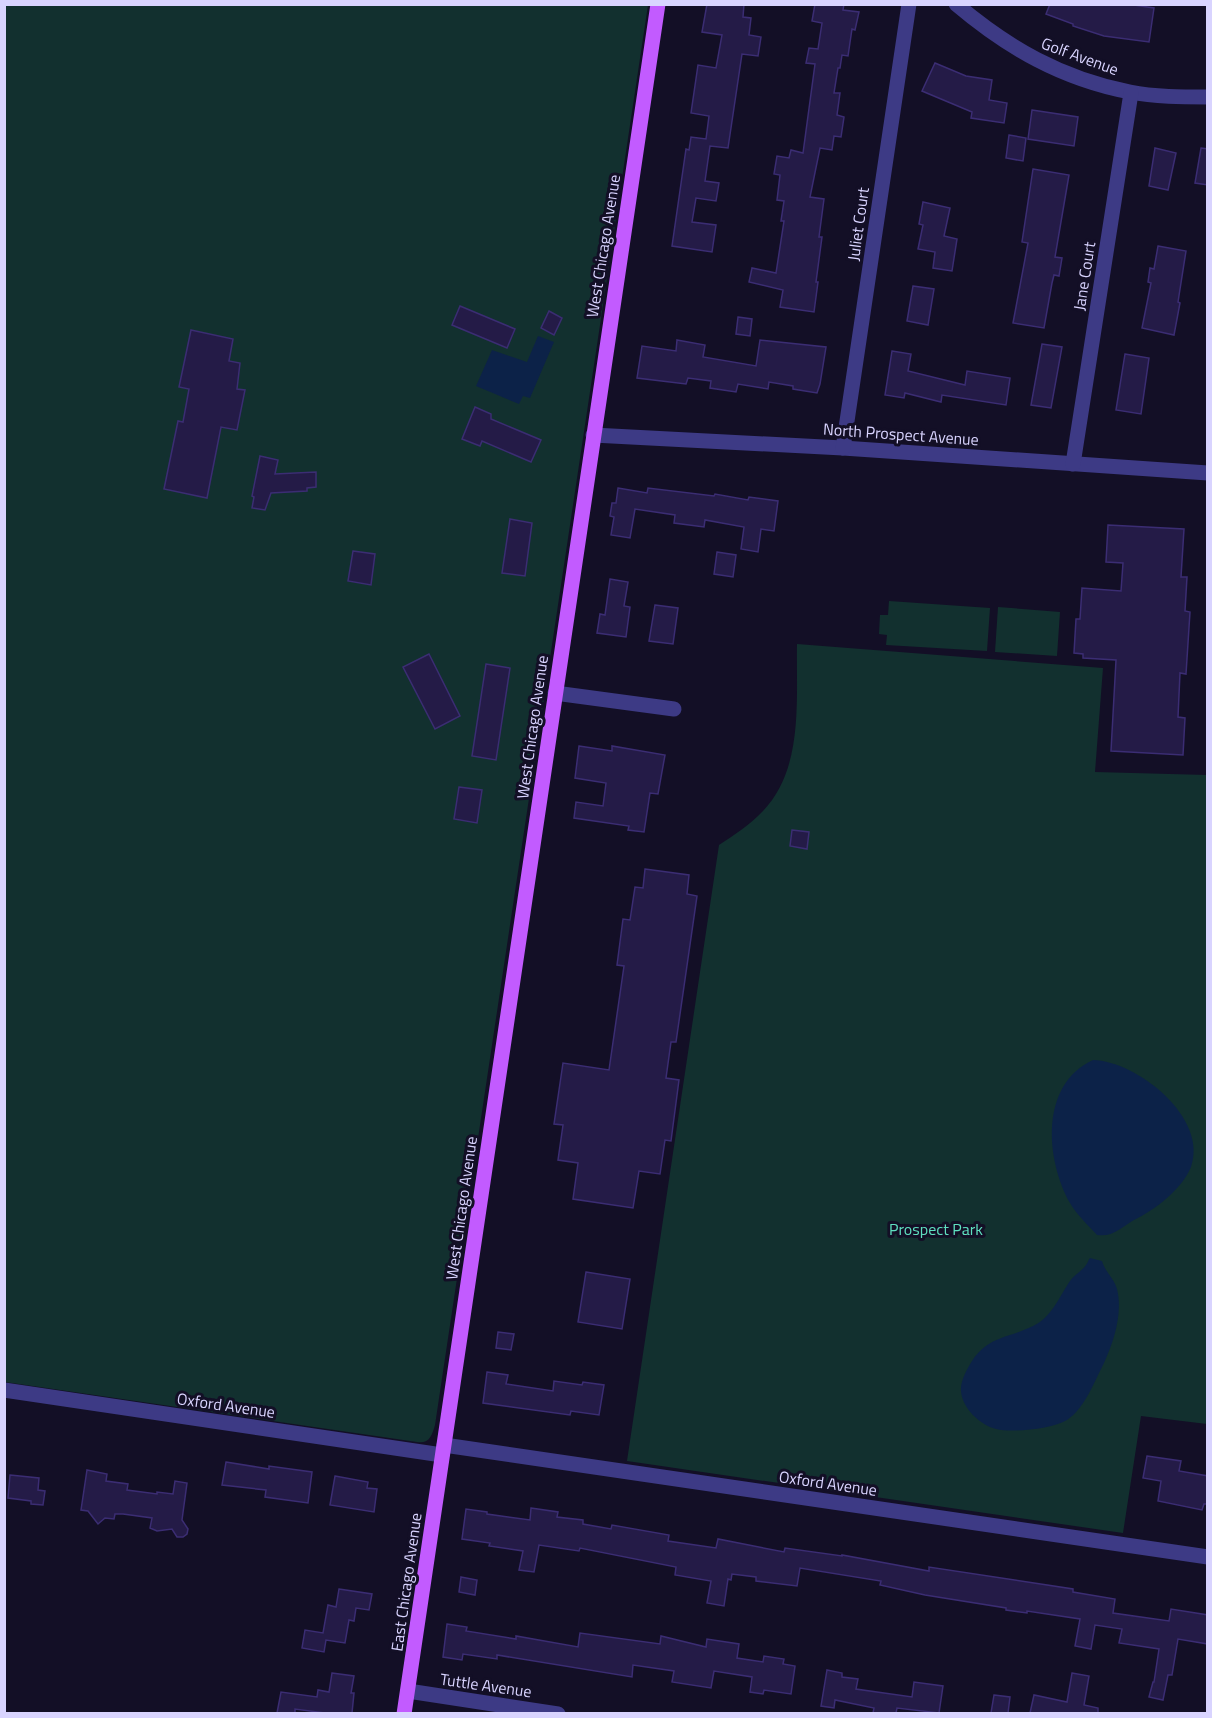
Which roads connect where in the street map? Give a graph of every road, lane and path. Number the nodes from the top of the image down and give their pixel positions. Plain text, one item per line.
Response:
1 (658, 4) edge
2 (909, 4) edge
3 (956, 4) edge
4 (1131, 93) junction
5 (1208, 97) edge
6 (593, 435) junction
7 (843, 448) junction
8 (1073, 464) junction
9 (1208, 473) edge
10 (555, 693) junction
11 (674, 709) dead end
12 (4, 1390) edge
13 (443, 1450) junction
14 (1208, 1557) edge
15 (408, 1691) junction
16 (405, 1713) edge
17 (558, 1713) edge

1 - 6 main road, West Chicago Avenue
2 - 7 street, Juliet Court
3 - 4 street, Golf Avenue
4 - 5 street, Golf Avenue
4 - 8 street, Jane Court
6 - 7 street, North Prospect Avenue
6 - 10 main road, West Chicago Avenue
7 - 8 street, North Prospect Avenue
8 - 9 street, North Prospect Avenue
10 - 11 street
10 - 13 main road, West Chicago Avenue
12 - 13 street, Oxford Avenue
13 - 14 street, Oxford Avenue
13 - 15 main road, East Chicago Avenue
15 - 16 main road, East Chicago Avenue
15 - 17 street, Tuttle Avenue

